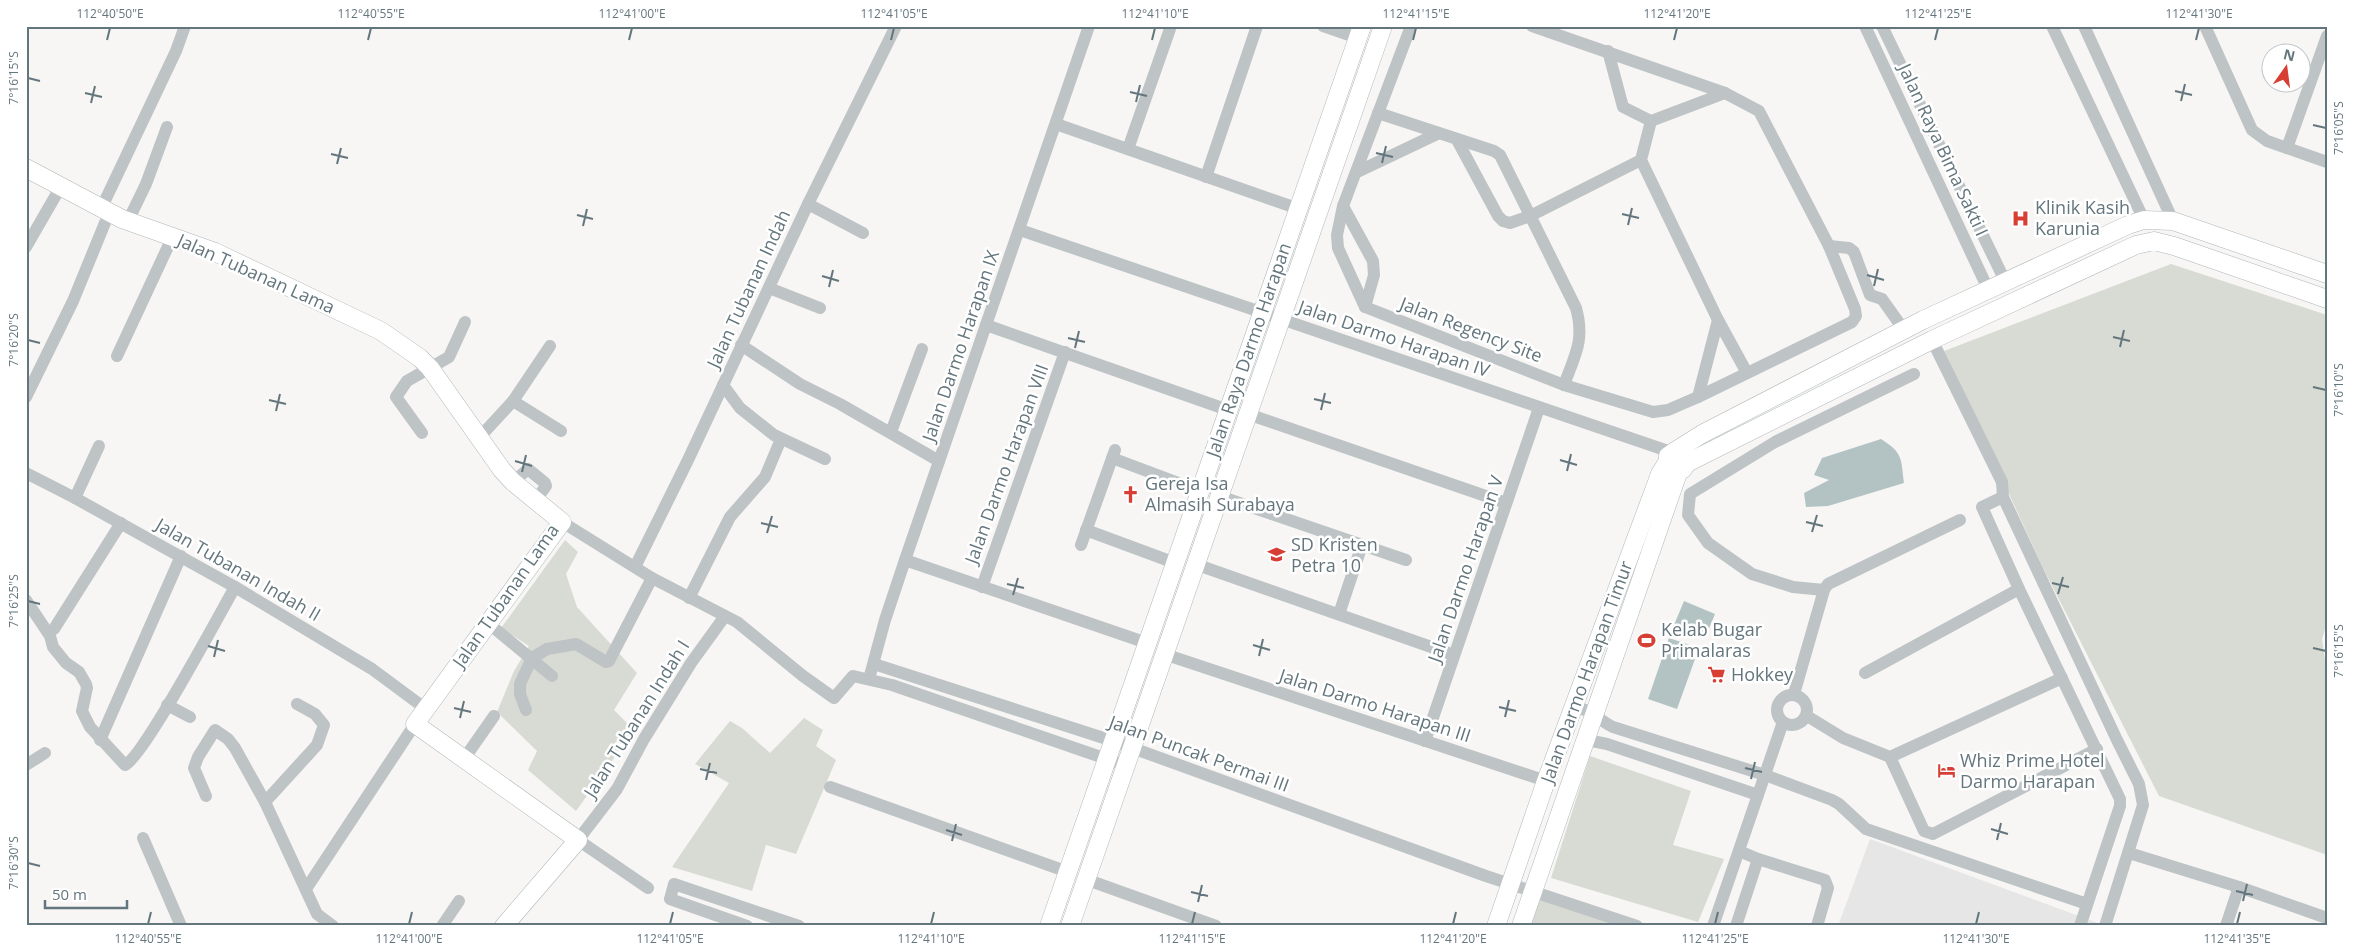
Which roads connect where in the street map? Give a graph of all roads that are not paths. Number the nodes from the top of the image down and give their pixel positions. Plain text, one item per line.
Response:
1 (185, 26) edge
2 (896, 26) edge
3 (1089, 26) edge
4 (1171, 26) edge
5 (1257, 26) edge
6 (1323, 26) edge
7 (1383, 26) edge
8 (1411, 26) edge
9 (1532, 26) edge
10 (1865, 26) edge
11 (1882, 26) edge
12 (2052, 26) edge
13 (2084, 26) edge
14 (2206, 26) edge
15 (1360, 32) edge
16 (2327, 36) edge
17 (1608, 51) junction
18 (1725, 93) junction
19 (1378, 113) junction
20 (1651, 121) junction
21 (1056, 124) junction
22 (167, 127) dead end
23 (1437, 134) junction
24 (1457, 140) junction
25 (2287, 148) junction
26 (1128, 149) junction
27 (1640, 160) junction
28 (2327, 162) edge
29 (26, 168) edge
30 (1357, 172) junction
31 (1206, 176) junction
32 (60, 188) junction
33 (808, 204) junction
34 (1344, 206) junction
35 (1298, 208) junction
36 (105, 211) junction
37 (1530, 216) junction
38 (2144, 220) junction
39 (128, 221) junction
40 (2173, 221) junction
41 (1020, 230) junction
42 (863, 233) dead end
43 (172, 238) junction
44 (1987, 241) junction
45 (1829, 246) junction
46 (26, 247) edge
47 (1970, 248) junction
48 (2327, 274) edge
49 (2005, 281) junction
50 (769, 288) junction
51 (1988, 289) junction
52 (1870, 295) junction
53 (2327, 299) edge
54 (1852, 300) junction
55 (1364, 307) junction
56 (820, 308) dead end
57 (1262, 313) junction
58 (1281, 319) junction
59 (1718, 320) junction
60 (1923, 320) junction
61 (465, 322) dead end
62 (986, 325) junction
63 (1904, 330) junction
64 (1932, 340) junction
65 (742, 345) junction
66 (550, 346) dead end
67 (922, 349) dead end
68 (1065, 352) junction
69 (117, 356) dead end
70 (430, 368) junction
71 (1747, 373) junction
72 (1914, 374) dead end
73 (723, 385) junction
74 (1564, 385) junction
75 (26, 397) edge
76 (1698, 398) junction
77 (513, 401) junction
78 (1539, 408) junction
79 (1228, 410) junction
80 (1248, 414) junction
81 (561, 430) dead end
82 (891, 432) junction
83 (422, 433) dead end
84 (478, 438) junction
85 (781, 439) junction
86 (99, 446) dead end
87 (825, 459) dead end
88 (1676, 459) junction
89 (939, 461) junction
90 (26, 473) edge
91 (1200, 491) junction
92 (1219, 496) junction
93 (2004, 497) junction
94 (76, 498) junction
95 (1506, 503) junction
96 (1960, 520) dead end
97 (562, 522) junction
98 (122, 523) junction
99 (1086, 530) junction
100 (1080, 545) dead end
101 (1362, 545) junction
102 (181, 556) junction
103 (905, 560) junction
104 (1406, 560) dead end
105 (1175, 563) junction
106 (1195, 564) junction
107 (635, 567) junction
108 (652, 578) junction
109 (235, 587) junction
110 (982, 587) junction
111 (2019, 589) junction
112 (1824, 590) junction
113 (689, 598) junction
114 (29, 607) edge
115 (1339, 614) junction
116 (725, 616) junction
117 (488, 623) junction
118 (54, 629) dead end
119 (1147, 643) junction
120 (1164, 654) junction
121 (1454, 655) junction
122 (532, 658) junction
123 (874, 664) junction
124 (1864, 673) dead end
125 (552, 676) dead end
126 (2062, 678) junction
127 (869, 679) junction
128 (1794, 694) junction
129 (296, 704) dead end
130 (167, 705) junction
131 (1574, 708) junction
132 (426, 709) junction
133 (526, 710) dead end
134 (494, 716) dead end
135 (1593, 716) junction
136 (1807, 716) junction
137 (190, 717) dead end
138 (1783, 722) junction
139 (415, 724) junction
140 (1613, 727) junction
141 (100, 740) junction
142 (1112, 741) junction
143 (1425, 741) junction
144 (1584, 742) junction
145 (1607, 744) junction
146 (1135, 749) junction
147 (2097, 750) junction
148 (46, 753) dead end
149 (1890, 757) junction
150 (464, 759) junction
151 (1106, 759) junction
152 (26, 765) edge
153 (1124, 765) junction
154 (1764, 775) junction
155 (1546, 781) junction
156 (2139, 784) junction
157 (830, 787) dead end
158 (2116, 788) junction
159 (1758, 795) junction
160 (206, 796) dead end
161 (265, 802) junction
162 (2143, 805) junction
163 (2120, 806) junction
164 (143, 838) dead end
165 (578, 840) junction
166 (1739, 851) junction
167 (2129, 853) junction
168 (1758, 859) junction
169 (1068, 872) junction
170 (1086, 879) junction
171 (1510, 885) junction
172 (2239, 887) junction
173 (648, 888) dead end
174 (306, 889) junction
175 (1534, 891) junction
176 (459, 901) dead end
177 (2088, 904) junction
178 (2327, 918) edge
179 (782, 923) edge
180 (181, 926) edge
181 (333, 926) edge
182 (442, 926) edge
183 (504, 926) edge
184 (747, 926) edge
185 (799, 926) edge
186 (1049, 926) edge
187 (1070, 926) edge
188 (1216, 926) edge
189 (1496, 926) edge
190 (1521, 926) edge
191 (1637, 926) edge
192 (1713, 926) edge
193 (1736, 926) edge
194 (1817, 926) edge
195 (2080, 926) edge
196 (2104, 926) edge
197 (2226, 926) edge

1 - 36 street
2 - 33 street, Jalan Tubanan Indah
3 - 21 street, Jalan Darmo Harapan IX
4 - 26 street
5 - 31 street
6 - 15 street
7 - 58 street, Jalan Raya Darmo Harapan
8 - 19 street
9 - 17 street, Jalan Regency Site
10 - 47 street, Jalan Raya Bima Sakti I
11 - 44 street, Jalan Raya Bima Sakti I
12 - 38 street
13 - 40 street
14 - 25 street
15 - 35 street, Jalan Raya Darmo Harapan
16 - 25 street
17 - 18 street, Jalan Regency Site
17 - 20 street
18 - 20 street
18 - 45 street, Jalan Regency Site
19 - 23 street
19 - 30 street
20 - 27 street
21 - 26 street
21 - 41 street, Jalan Darmo Harapan IX
22 - 39 street
23 - 24 street
23 - 30 street
24 - 37 street
24 - 37 street
25 - 28 street
26 - 31 street
27 - 37 street
27 - 59 street
29 - 32 street, Jalan Tubanan Lama
30 - 34 street
31 - 35 street
32 - 36 street, Jalan Tubanan Lama
32 - 46 street
33 - 42 street
33 - 50 street, Jalan Tubanan Indah
34 - 55 street
34 - 55 street
35 - 57 street, Jalan Raya Darmo Harapan
36 - 39 street, Jalan Tubanan Lama
36 - 75 street
37 - 74 street
38 - 40 street
38 - 49 street
39 - 43 street, Jalan Tubanan Lama
40 - 48 street
41 - 57 street, Jalan Darmo Harapan IV
41 - 62 street, Jalan Darmo Harapan IX
43 - 69 street
43 - 70 street, Jalan Tubanan Lama
44 - 47 street
44 - 49 street, Jalan Raya Bima Sakti I
45 - 52 street
45 - 54 street, Jalan Regency Site
47 - 51 street, Jalan Raya Bima Sakti I
49 - 51 street
50 - 56 street
50 - 65 street, Jalan Tubanan Indah
51 - 60 street
52 - 54 street
52 - 63 street
53 - 64 street
54 - 71 street, Jalan Regency Site
55 - 74 street, Jalan Regency Site
57 - 58 street, Jalan Darmo Harapan IV
57 - 79 street, Jalan Raya Darmo Harapan
58 - 78 street, Jalan Darmo Harapan IV
58 - 80 street, Jalan Raya Darmo Harapan
59 - 71 street
59 - 76 street
60 - 63 street
60 - 64 street
61 - 70 street
62 - 68 street
62 - 89 street, Jalan Darmo Harapan IX
63 - 88 street
64 - 88 street
64 - 93 street
65 - 73 street, Jalan Tubanan Indah
65 - 82 street
66 - 77 street
67 - 82 street
68 - 79 street
68 - 110 street, Jalan Darmo Harapan VIII
70 - 83 street
70 - 84 street, Jalan Tubanan Lama
71 - 76 street, Jalan Regency Site
72 - 112 street
73 - 85 street
73 - 107 street, Jalan Tubanan Indah
74 - 76 street, Jalan Regency Site
77 - 81 street
77 - 84 street
78 - 88 street, Jalan Darmo Harapan IV
78 - 95 street, Jalan Darmo Harapan V
79 - 91 street, Jalan Raya Darmo Harapan
80 - 92 street, Jalan Raya Darmo Harapan
80 - 95 street
82 - 89 street
84 - 97 street, Jalan Tubanan Lama
85 - 87 street
85 - 113 street
86 - 94 street
88 - 131 street, Jalan Darmo Harapan Timur
88 - 135 street, Jalan Darmo Harapan Timur
89 - 103 street, Jalan Darmo Harapan IX
90 - 94 street, Jalan Tubanan Indah II
91 - 99 street
91 - 105 street, Jalan Raya Darmo Harapan
92 - 101 street
92 - 106 street, Jalan Raya Darmo Harapan
93 - 111 street
93 - 156 street
94 - 98 street, Jalan Tubanan Indah II
95 - 121 street, Jalan Darmo Harapan V
96 - 112 street
97 - 107 street
97 - 117 street, Jalan Tubanan Lama
98 - 102 street, Jalan Tubanan Indah II
98 - 118 street
99 - 100 street
99 - 105 street
101 - 104 street
101 - 115 street
102 - 109 street, Jalan Tubanan Indah II
102 - 141 street
103 - 110 street
103 - 123 street, Jalan Darmo Harapan IX
105 - 119 street, Jalan Raya Darmo Harapan
106 - 115 street
106 - 120 street, Jalan Raya Darmo Harapan
107 - 108 street
108 - 113 street
108 - 122 street
109 - 130 street
109 - 132 street, Jalan Tubanan Indah II
110 - 119 street
111 - 124 street
111 - 126 street
112 - 128 street
113 - 116 street
114 - 141 street
115 - 121 street
116 - 127 street
116 - 165 street, Jalan Tubanan Indah I
117 - 122 street
117 - 132 street, Jalan Tubanan Lama
119 - 142 street, Jalan Raya Darmo Harapan
120 - 143 street, Jalan Darmo Harapan III
120 - 146 street, Jalan Raya Darmo Harapan
121 - 143 street, Jalan Darmo Harapan V
122 - 125 street
122 - 133 street
123 - 127 street, Jalan Darmo Harapan IX
123 - 142 street, Jalan Puncak Permai III
126 - 147 street
126 - 149 street
127 - 151 street, Jalan Puncak Permai III
128 - 136 street
128 - 138 street
129 - 161 street
130 - 137 street
130 - 141 street
131 - 135 street
131 - 155 street, Jalan Darmo Harapan Timur
132 - 139 street, Jalan Tubanan Lama
134 - 150 street
135 - 140 street
135 - 144 street, Jalan Darmo Harapan Timur
136 - 138 street
136 - 149 street
138 - 154 street
139 - 150 street
139 - 174 street
140 - 145 street
140 - 154 street
142 - 146 street, Jalan Puncak Permai III
142 - 151 street, Jalan Raya Darmo Harapan
143 - 155 street, Jalan Darmo Harapan III
144 - 145 street
144 - 175 street, Jalan Darmo Harapan Timur
145 - 159 street
146 - 153 street, Jalan Raya Darmo Harapan
146 - 171 street, Jalan Puncak Permai III
147 - 149 street
147 - 158 street
148 - 152 street
150 - 165 street
151 - 153 street, Jalan Puncak Permai III
151 - 169 street, Jalan Raya Darmo Harapan
153 - 170 street, Jalan Raya Darmo Harapan
154 - 159 street
154 - 177 street
155 - 171 street, Jalan Darmo Harapan Timur
156 - 158 street
156 - 162 street
157 - 169 street
158 - 163 street
159 - 166 street
160 - 161 street
161 - 174 street
162 - 163 street
162 - 167 street
163 - 177 street
164 - 180 street
165 - 173 street
165 - 183 street
166 - 168 street
166 - 192 street
167 - 172 street
167 - 196 street
168 - 193 street
168 - 194 street
169 - 186 street, Jalan Raya Darmo Harapan
170 - 187 street, Jalan Raya Darmo Harapan
170 - 188 street
171 - 175 street, Jalan Puncak Permai III
171 - 189 street, Jalan Darmo Harapan Timur
172 - 178 street
172 - 197 street
174 - 181 street
175 - 190 street, Jalan Darmo Harapan Timur
175 - 191 street
176 - 182 street
177 - 195 street
179 - 184 street
179 - 185 street

